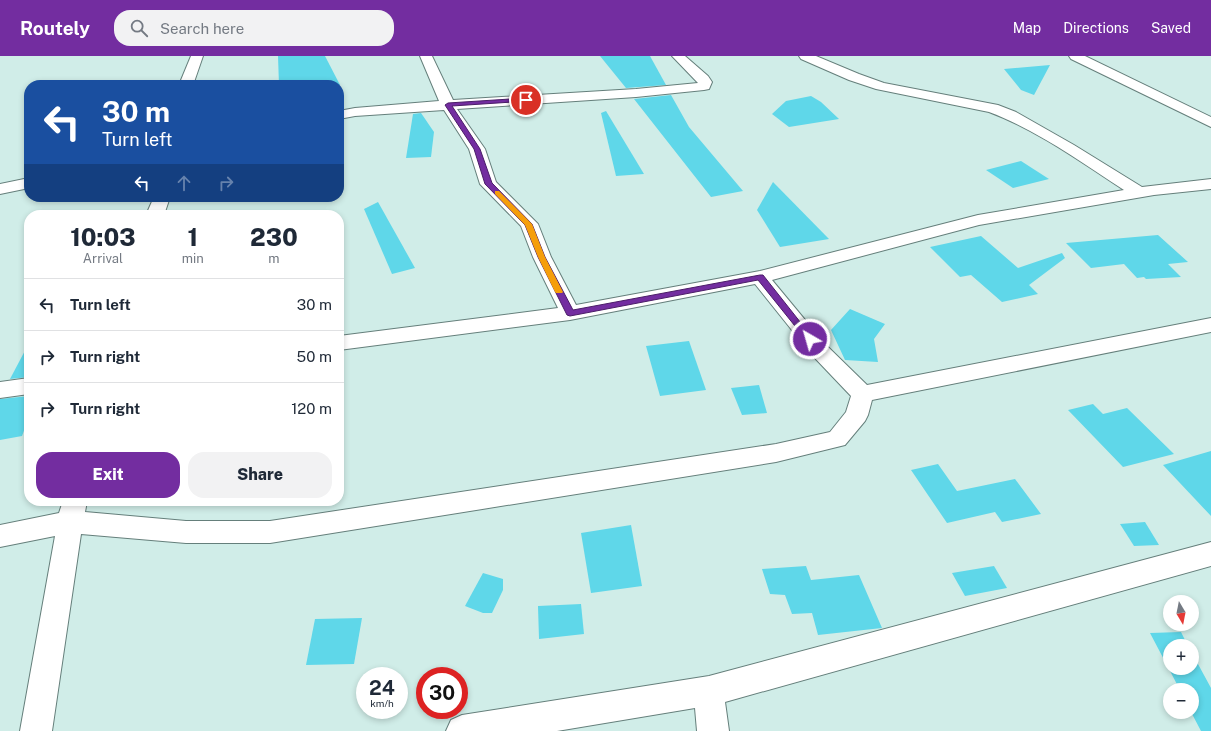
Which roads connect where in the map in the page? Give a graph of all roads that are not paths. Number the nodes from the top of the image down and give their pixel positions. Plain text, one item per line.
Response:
1 (197, 56) edge
2 (426, 56) edge
3 (678, 56) edge
4 (805, 56) edge
5 (1075, 56) edge
6 (188, 80) edge
7 (448, 105) junction
8 (344, 114) edge
9 (1211, 123) edge
10 (24, 183) edge
11 (1211, 184) edge
12 (0, 189) edge
13 (1140, 193) junction
14 (760, 277) junction
15 (570, 313) junction
16 (1211, 325) edge
17 (344, 342) edge
18 (24, 387) edge
19 (0, 390) edge
20 (862, 394) junction
21 (73, 511) edge
22 (0, 536) edge
23 (1211, 554) edge
24 (709, 691) junction
25 (36, 731) edge
26 (462, 731) edge
27 (713, 731) edge

1 - 6 street
2 - 7 street
3 - 7 street
4 - 13 street
5 - 9 street
7 - 8 street
7 - 15 street
10 - 12 street
11 - 13 street
13 - 14 street
14 - 15 street
14 - 20 street
15 - 17 street
16 - 20 street
18 - 19 street
20 - 21 street
21 - 22 street
21 - 25 street
23 - 24 street
24 - 26 street
24 - 27 street

